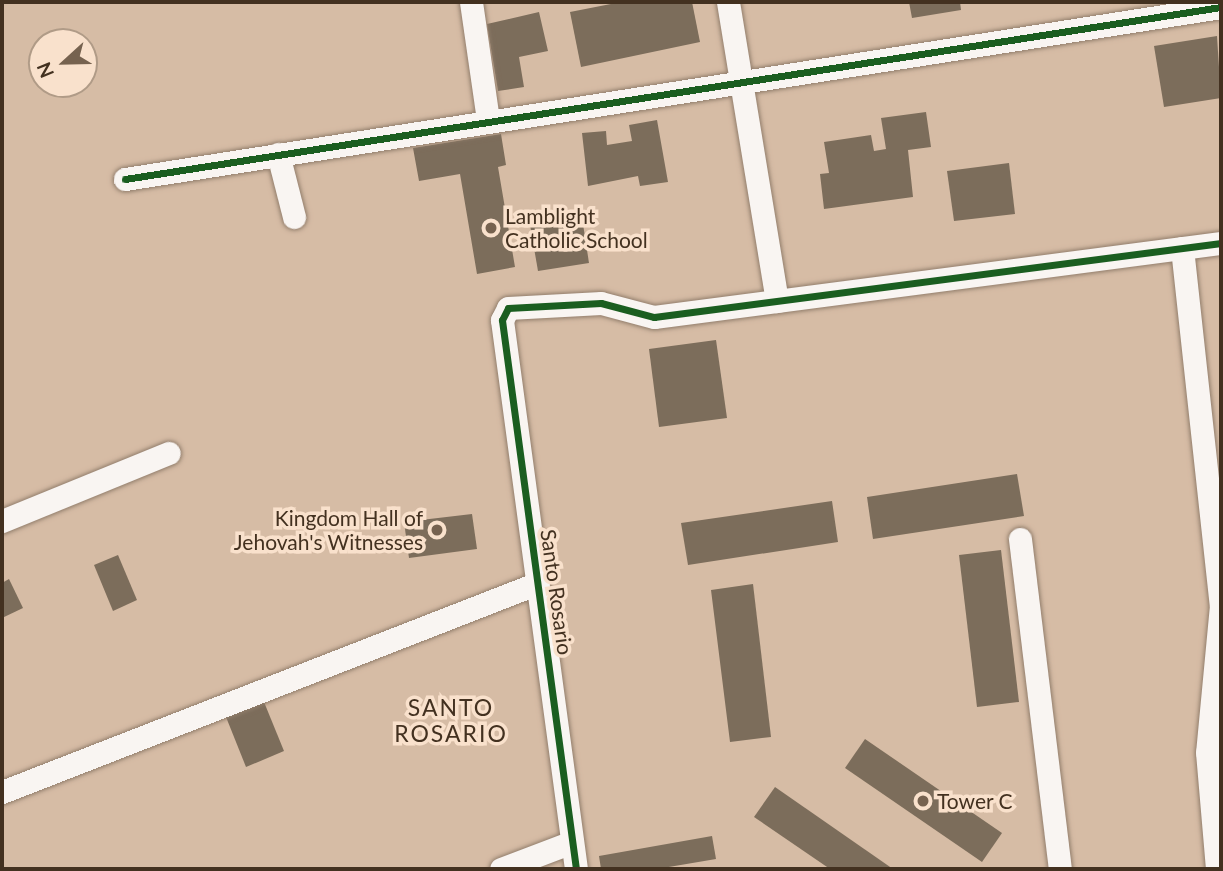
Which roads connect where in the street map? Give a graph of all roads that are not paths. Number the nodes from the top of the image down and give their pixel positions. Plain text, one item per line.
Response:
1 (471, 2) edge
2 (728, 2) edge
3 (1221, 7) edge
4 (741, 79) junction
5 (488, 120) junction
6 (278, 154) junction
7 (125, 179) dead end
8 (294, 217) dead end
9 (1221, 243) edge
10 (1182, 248) junction
11 (777, 301) junction
12 (169, 453) dead end
13 (2, 521) edge
14 (1020, 539) dead end
15 (538, 583) junction
16 (2, 792) edge
17 (572, 842) junction
18 (501, 869) edge
19 (576, 869) edge
20 (1060, 869) edge
21 (1217, 869) edge

1 - 5 street
2 - 4 street
3 - 4 street
4 - 5 street
4 - 11 street
5 - 6 street
6 - 7 street
6 - 8 street
9 - 10 street
10 - 11 street
10 - 21 street
11 - 15 street, Santo Rosario
12 - 13 street
14 - 20 street
15 - 16 street
15 - 17 street, Santo Rosario
17 - 18 street
17 - 19 street, Santo Rosario

